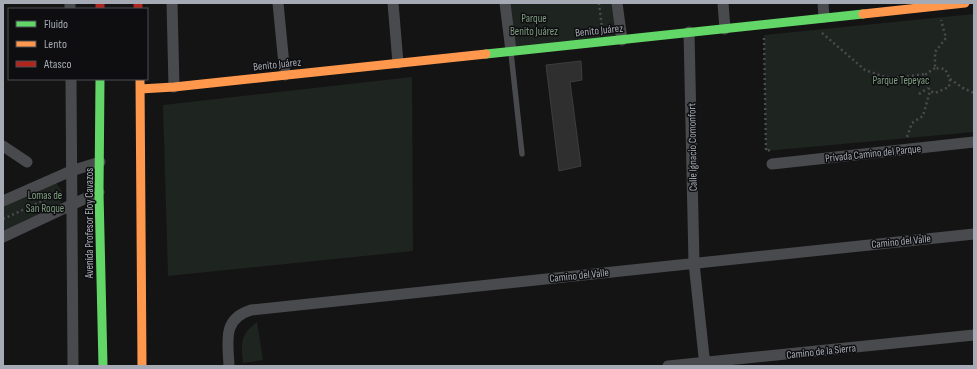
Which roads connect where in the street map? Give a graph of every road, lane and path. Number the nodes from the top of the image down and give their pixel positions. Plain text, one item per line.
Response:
1 (172, 3) edge
2 (278, 3) edge
3 (393, 3) edge
4 (505, 3) edge
5 (599, 3) edge
6 (617, 3) edge
7 (723, 3) edge
8 (823, 3) edge
9 (962, 3) edge
10 (965, 3) edge
11 (879, 8) edge
12 (824, 17) junction
13 (947, 17) dead end
14 (725, 28) junction
15 (826, 29) dead end
16 (594, 30) dead end
17 (689, 32) junction
18 (764, 35) dead end
19 (622, 40) junction
20 (510, 51) junction
21 (398, 63) junction
22 (935, 68) junction
23 (926, 74) junction
24 (285, 75) junction
25 (904, 78) junction
26 (950, 79) junction
27 (71, 80) edge
28 (100, 80) edge
29 (140, 80) edge
30 (906, 83) dead end
31 (174, 87) junction
32 (928, 88) junction
33 (140, 89) junction
34 (930, 91) junction
35 (974, 93) edge
36 (919, 94) dead end
37 (915, 137) dead end
38 (899, 138) dead end
39 (907, 138) junction
40 (974, 142) edge
41 (3, 146) edge
42 (774, 150) dead end
43 (522, 154) dead end
44 (28, 162) dead end
45 (100, 162) junction
46 (772, 164) dead end
47 (71, 171) junction
48 (71, 188) junction
49 (100, 192) junction
50 (3, 201) edge
51 (71, 205) junction
52 (3, 219) edge
53 (974, 234) edge
54 (3, 237) edge
55 (694, 263) junction
56 (974, 335) edge
57 (705, 364) edge
58 (72, 366) edge
59 (102, 366) edge
60 (142, 366) edge
61 (229, 366) edge
62 (668, 366) edge

1 - 31 street
2 - 24 street
3 - 21 street
4 - 20 street
5 - 16 path
6 - 19 street
7 - 14 street
8 - 12 street
9 - 10 street, Benito Juárez
9 - 11 street, Benito Juárez
11 - 12 street, Benito Juárez
12 - 14 street, Benito Juárez
13 - 22 path
14 - 17 street, Benito Juárez
15 - 25 path
17 - 19 street, Benito Juárez
17 - 55 street, Calle Ignacio Comonfort
18 - 42 path
19 - 20 street, Benito Juárez
20 - 21 street, Benito Juárez
20 - 43 lane
21 - 24 street, Benito Juárez
22 - 23 path
22 - 26 path
23 - 25 path
23 - 32 path
24 - 31 street, Benito Juárez
25 - 30 path
26 - 34 path
26 - 35 path
27 - 47 street
28 - 45 street, Avenida Profesor Eloy Cavazos
29 - 33 street
31 - 33 street, Benito Juárez
32 - 34 path
32 - 36 path
33 - 60 street
34 - 39 path
37 - 39 path
38 - 39 path
40 - 46 street, Privada Camino del Parque
41 - 44 street
45 - 47 street
45 - 49 street, Avenida Profesor Eloy Cavazos
47 - 48 street
47 - 50 street
48 - 51 street
48 - 52 path
49 - 51 street
49 - 59 street, Avenida Profesor Eloy Cavazos
51 - 54 street
51 - 58 street
53 - 55 street, Camino del Valle
55 - 57 street, Calle Ignacio Comonfort
55 - 61 street, Camino del Valle
56 - 57 street, Camino de la Sierra
57 - 62 street, Camino de la Sierra

